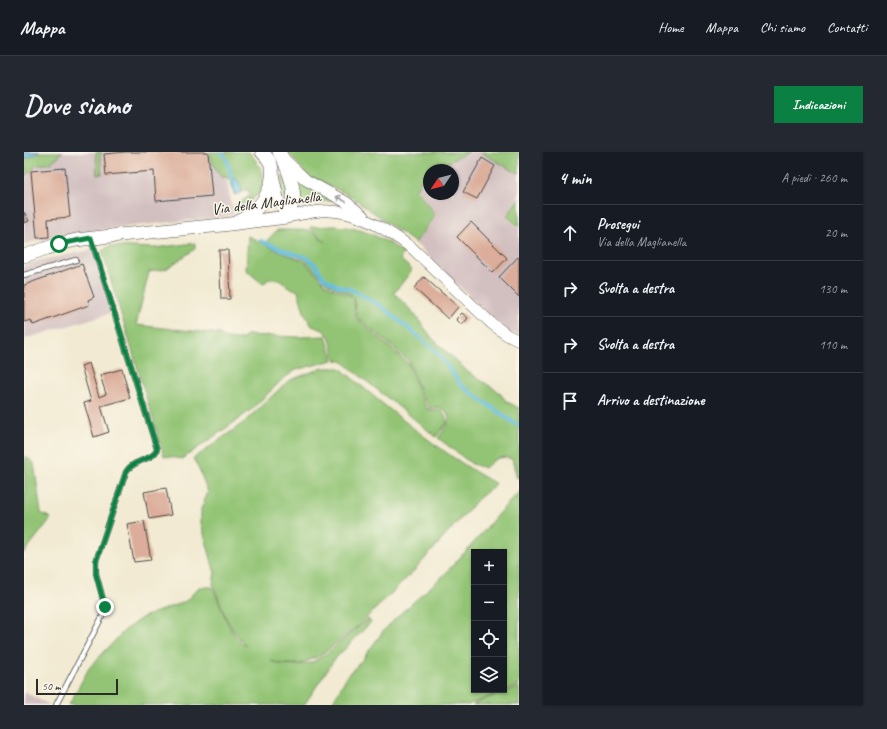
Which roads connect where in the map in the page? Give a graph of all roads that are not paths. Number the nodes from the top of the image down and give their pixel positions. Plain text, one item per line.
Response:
1 (262, 152) edge
2 (281, 155) edge
3 (272, 168) junction
4 (287, 217) junction
5 (372, 223) junction
6 (235, 224) junction
7 (91, 238) junction
8 (24, 256) edge
9 (76, 260) dead end
10 (24, 275) edge
11 (519, 341) edge
12 (56, 705) edge

1 - 3 main road
2 - 4 main road
5 -> 2 street
3 - 4 street
3 - 6 main road
4 - 5 street, Via della Maglianella
4 - 6 main road, Via della Maglianella
5 - 11 street, Via della Maglianella
6 - 7 main road, Via della Maglianella
7 - 8 main road, Via della Maglianella
7 - 12 lane
9 - 10 lane

